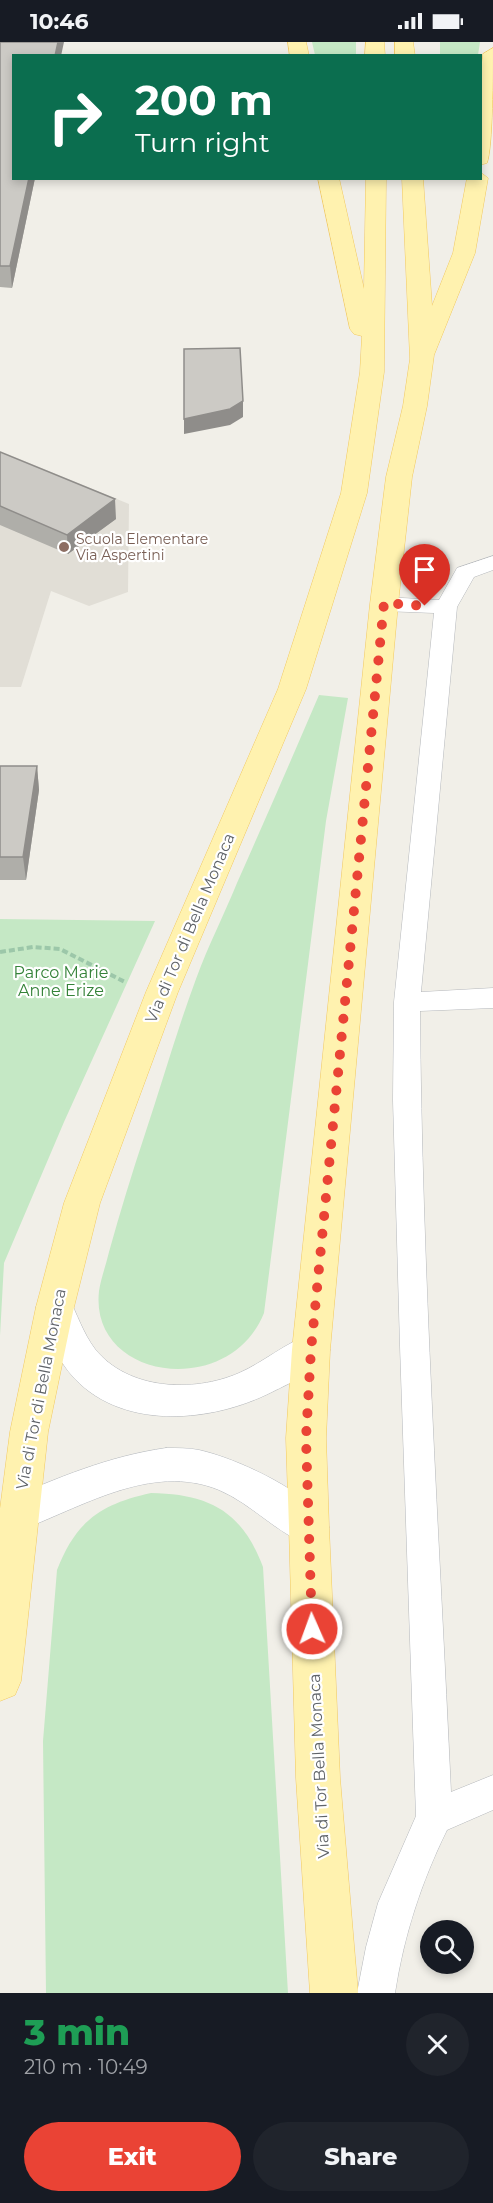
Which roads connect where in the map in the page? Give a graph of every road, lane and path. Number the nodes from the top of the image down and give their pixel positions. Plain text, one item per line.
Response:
1 (493, 54) edge
2 (482, 143) edge
3 (328, 180) edge
4 (376, 180) edge
5 (412, 180) edge
6 (478, 180) edge
7 (422, 359) junction
8 (372, 372) junction
9 (493, 562) edge
10 (384, 603) junction
11 (446, 608) junction
12 (0, 952) edge
13 (162, 992) junction
14 (493, 998) edge
15 (407, 1002) junction
16 (55, 1307) junction
17 (311, 1350) junction
18 (18, 1513) junction
19 (309, 1527) junction
20 (0, 1681) edge
21 (493, 1792) edge
22 (434, 1818) junction
23 (334, 1993) edge
24 (376, 1993) edge

1 - 2 main road
3 - 8 main road
4 - 8 main road, Via di Tor di Bella Monaca
5 - 7 main road, Via di Tor Bella Monaca
6 - 7 main road
7 - 10 main road, Via di Tor Bella Monaca
8 - 13 main road, Via di Tor di Bella Monaca
9 - 11 lane
10 - 11 lane
10 - 17 main road, Via di Tor Bella Monaca
11 - 15 lane
12 - 13 path
13 - 16 main road, Via di Tor di Bella Monaca
14 - 15 lane
15 - 22 lane
16 - 17 street
16 - 18 main road, Via di Tor di Bella Monaca
17 - 19 main road, Via di Tor Bella Monaca
18 - 19 street
18 - 20 main road, Via di Tor di Bella Monaca
19 - 23 main road, Via di Tor Bella Monaca
21 - 22 lane
22 - 24 lane

